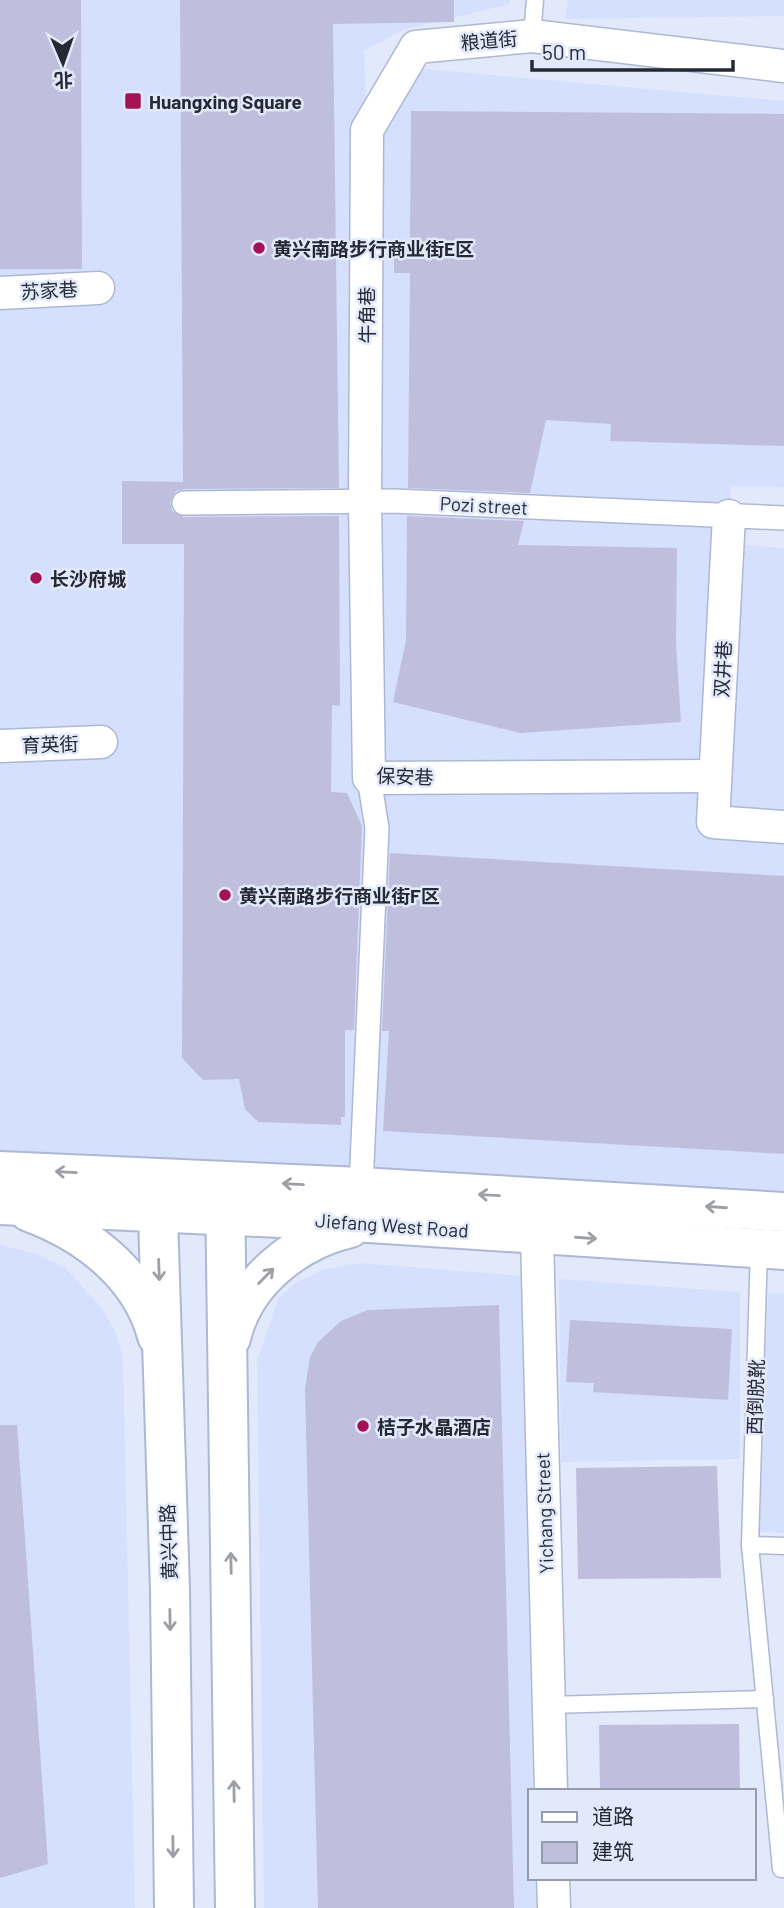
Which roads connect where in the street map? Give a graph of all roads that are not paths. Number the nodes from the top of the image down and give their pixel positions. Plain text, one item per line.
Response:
1 (535, 0) edge
2 (532, 36) junction
3 (784, 66) edge
4 (366, 130) joint
5 (98, 288) dead end
6 (0, 293) edge
7 (365, 501) junction
8 (184, 503) dead end
9 (729, 516) junction
10 (784, 518) edge
11 (101, 742) dead end
12 (0, 746) edge
13 (715, 776) junction
14 (369, 778) junction
15 (784, 827) edge
16 (0, 1171) edge
17 (157, 1194) junction
18 (225, 1198) junction
19 (0, 1205) edge
20 (365, 1205) junction
21 (784, 1212) edge
22 (537, 1235) junction
23 (772, 1249) edge
24 (162, 1355) junction
25 (227, 1357) junction
26 (750, 1545) junction
27 (784, 1546) edge
28 (765, 1699) junction
29 (549, 1705) junction
30 (551, 1789) edge
31 (784, 1869) edge
32 (553, 1880) edge
33 (174, 1908) edge
34 (235, 1908) edge
35 (554, 1908) edge

1 - 2 lane
2 - 3 street, 粮道街
2 - 4 street, 粮道街
4 - 7 street, 牛角巷
5 - 6 street, 苏家巷
7 - 8 street, Pozi street
7 - 9 street, Pozi street
7 - 14 street, 保安巷
9 - 10 street, Pozi street
9 - 13 street, 双井巷
11 - 12 street, 育英街
13 - 14 street, 保安巷
13 - 15 street, 双井巷
14 - 20 street
17 -> 16 main road, Jiefang West Road
17 - 18 main road, Jiefang West Road
17 - 19 main road, Jiefang West Road
17 -> 24 main road, 黄兴中路
18 - 20 main road, Jiefang West Road
18 - 25 main road
19 - 24 main road
21 -> 20 main road, Jiefang West Road
20 - 22 main road, Jiefang West Road
25 -> 20 main road
22 -> 23 main road, Jiefang West Road
22 - 29 street, Yichang Street
23 - 26 lane, 西倒脱靴
24 -> 33 main road, 黄兴中路
34 -> 25 main road
26 - 27 lane
26 - 28 lane, 西倒脱靴
28 - 29 lane
28 - 31 lane, 西倒脱靴
29 - 30 street, Yichang Street
32 - 35 street

